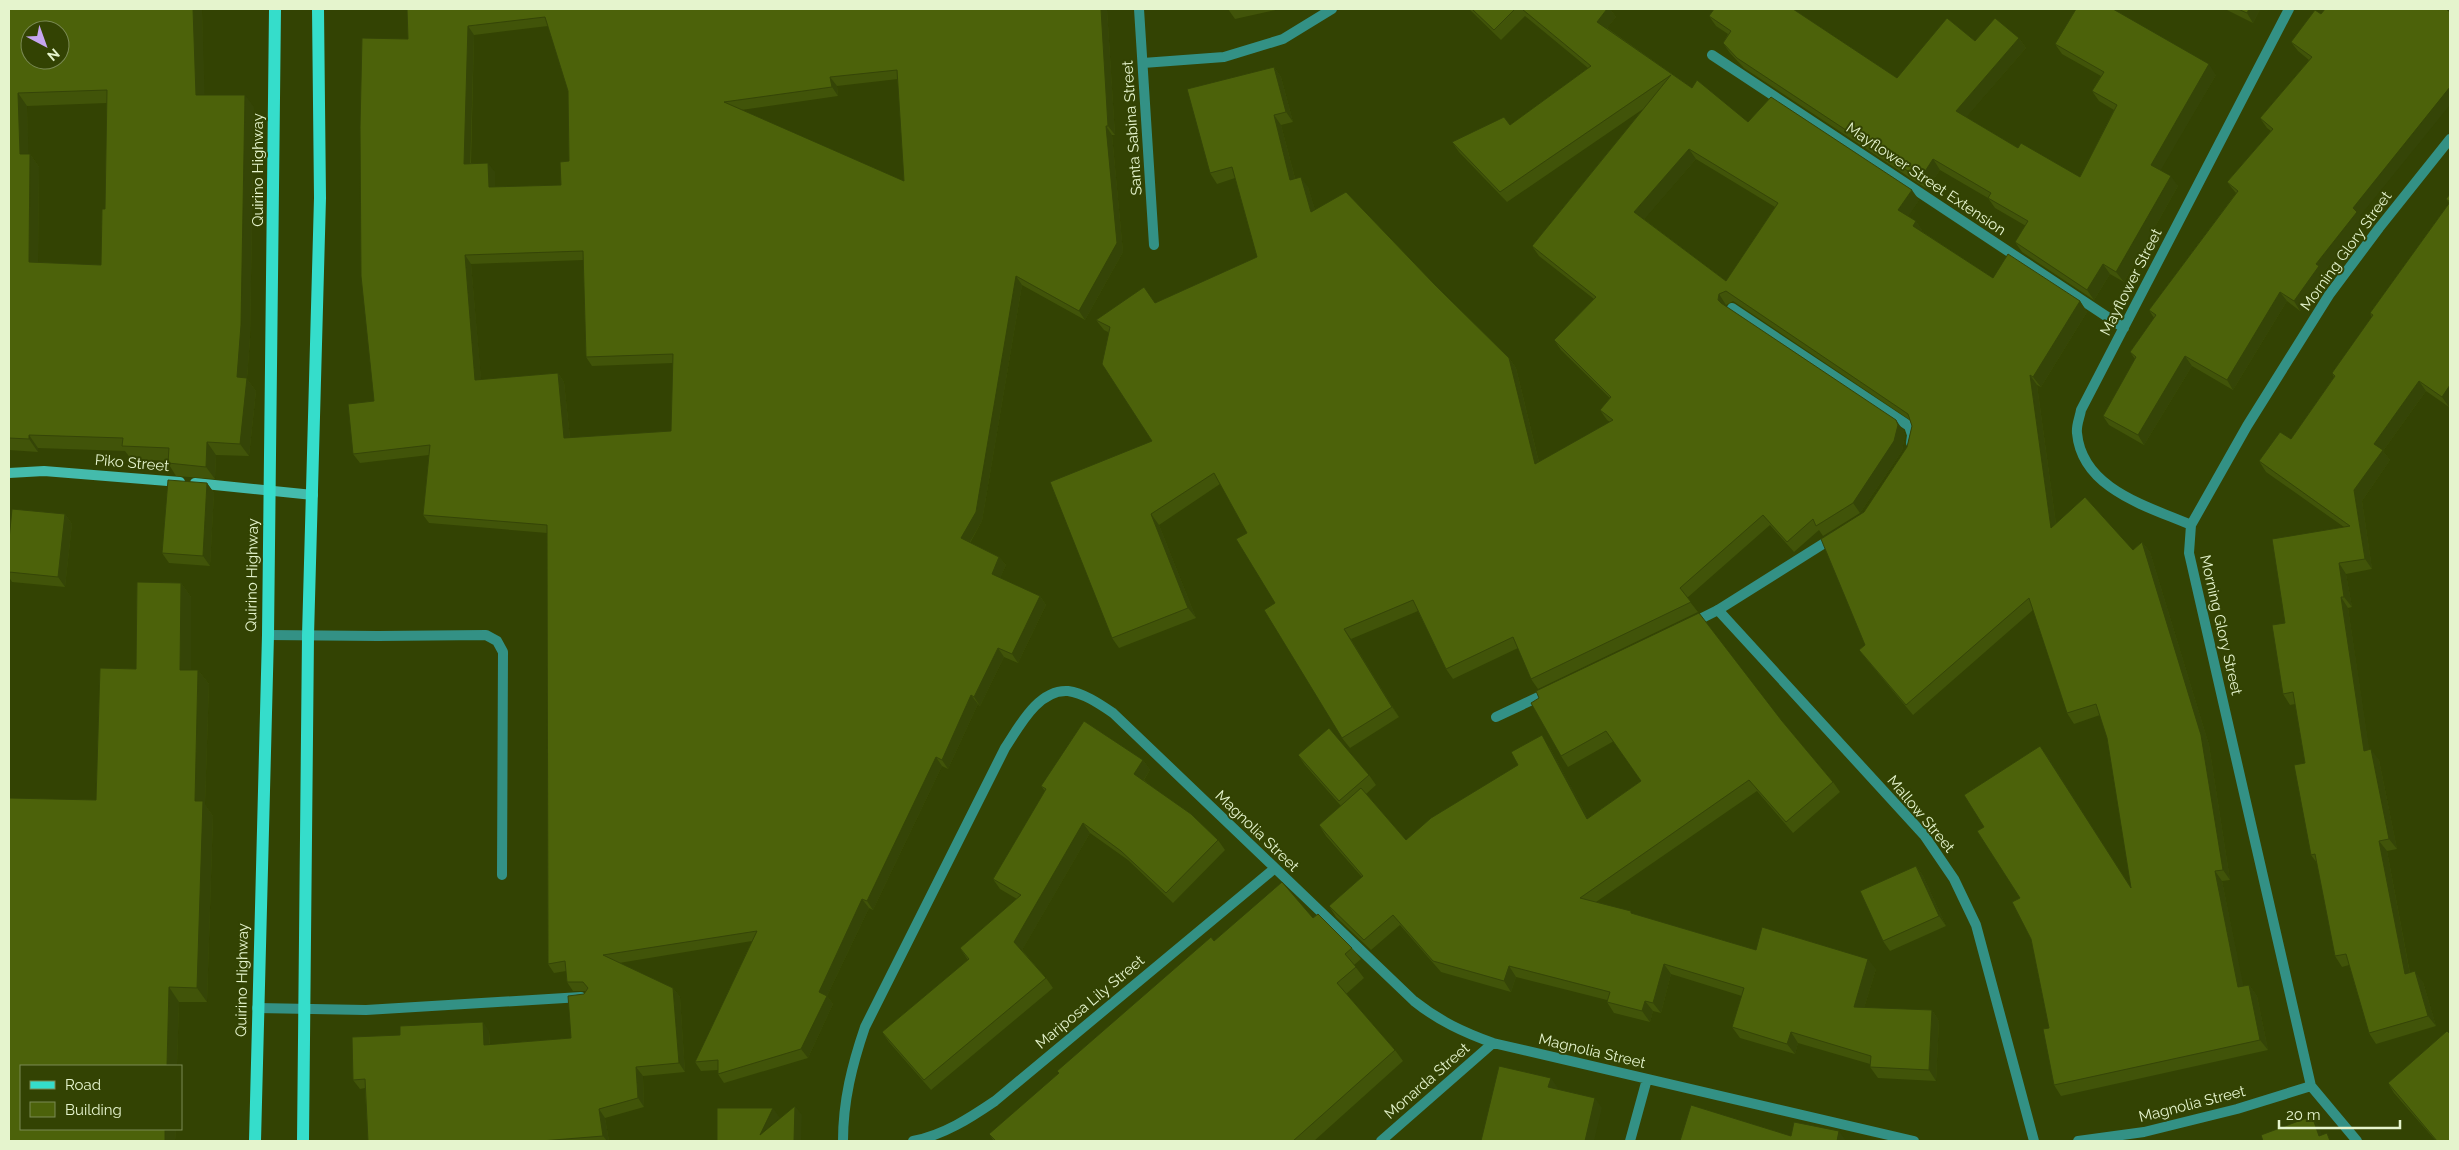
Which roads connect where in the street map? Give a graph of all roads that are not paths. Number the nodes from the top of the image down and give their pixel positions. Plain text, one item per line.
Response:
1 (275, 9) edge
2 (318, 9) edge
3 (1139, 9) edge
4 (1332, 9) edge
5 (2289, 9) edge
6 (1712, 55) dead end
7 (1143, 63) junction
8 (2450, 139) edge
9 (1154, 246) dead end
10 (1732, 308) edge
11 (2124, 328) junction
12 (1908, 454) edge
13 (9, 473) edge
14 (270, 490) junction
15 (313, 495) junction
16 (2191, 524) junction
17 (1840, 533) edge
18 (1718, 610) junction
19 (1683, 628) edge
20 (268, 635) junction
21 (308, 636) junction
22 (1558, 687) edge
23 (1496, 717) dead end
24 (1275, 868) junction
25 (502, 875) dead end
26 (587, 997) edge
27 (257, 1008) junction
28 (304, 1010) junction
29 (1493, 1043) junction
30 (1647, 1079) junction
31 (2310, 1086) junction
32 (255, 1141) edge
33 (303, 1141) edge
34 (843, 1141) edge
35 (913, 1141) edge
36 (1382, 1141) edge
37 (1630, 1141) edge
38 (1914, 1141) edge
39 (2034, 1141) edge
40 (2078, 1141) edge
41 (2357, 1141) edge

1 - 14 main road, Quirino Highway
2 - 15 main road
3 - 7 street, Santa Sabina Street
4 - 7 street
5 - 11 street, Mayflower Street
6 - 11 street, Mayflower Street Extension
7 - 9 street, Santa Sabina Street
8 - 16 street, Morning Glory Street
10 - 12 street
11 - 16 street, Mayflower Street
13 - 14 street, Piko Street
14 - 15 street, Piko Street
14 - 20 main road, Quirino Highway
15 - 21 main road
16 - 31 street, Morning Glory Street
17 - 18 street
18 - 19 street
18 - 39 street, Mallow Street
20 - 21 street
20 - 27 main road, Quirino Highway
21 - 25 street
21 - 28 main road
22 - 23 street
24 - 29 street, Magnolia Street
24 - 34 street, Magnolia Street
24 - 35 street, Mariposa Lily Street
26 - 28 street
27 - 28 street
27 - 32 main road, Quirino Highway
28 - 33 main road
29 - 30 street, Magnolia Street
29 - 36 street, Monarda Street
30 - 37 street
30 - 38 street, Magnolia Street
31 - 40 street, Magnolia Street
31 - 41 street, Morning Glory Street

